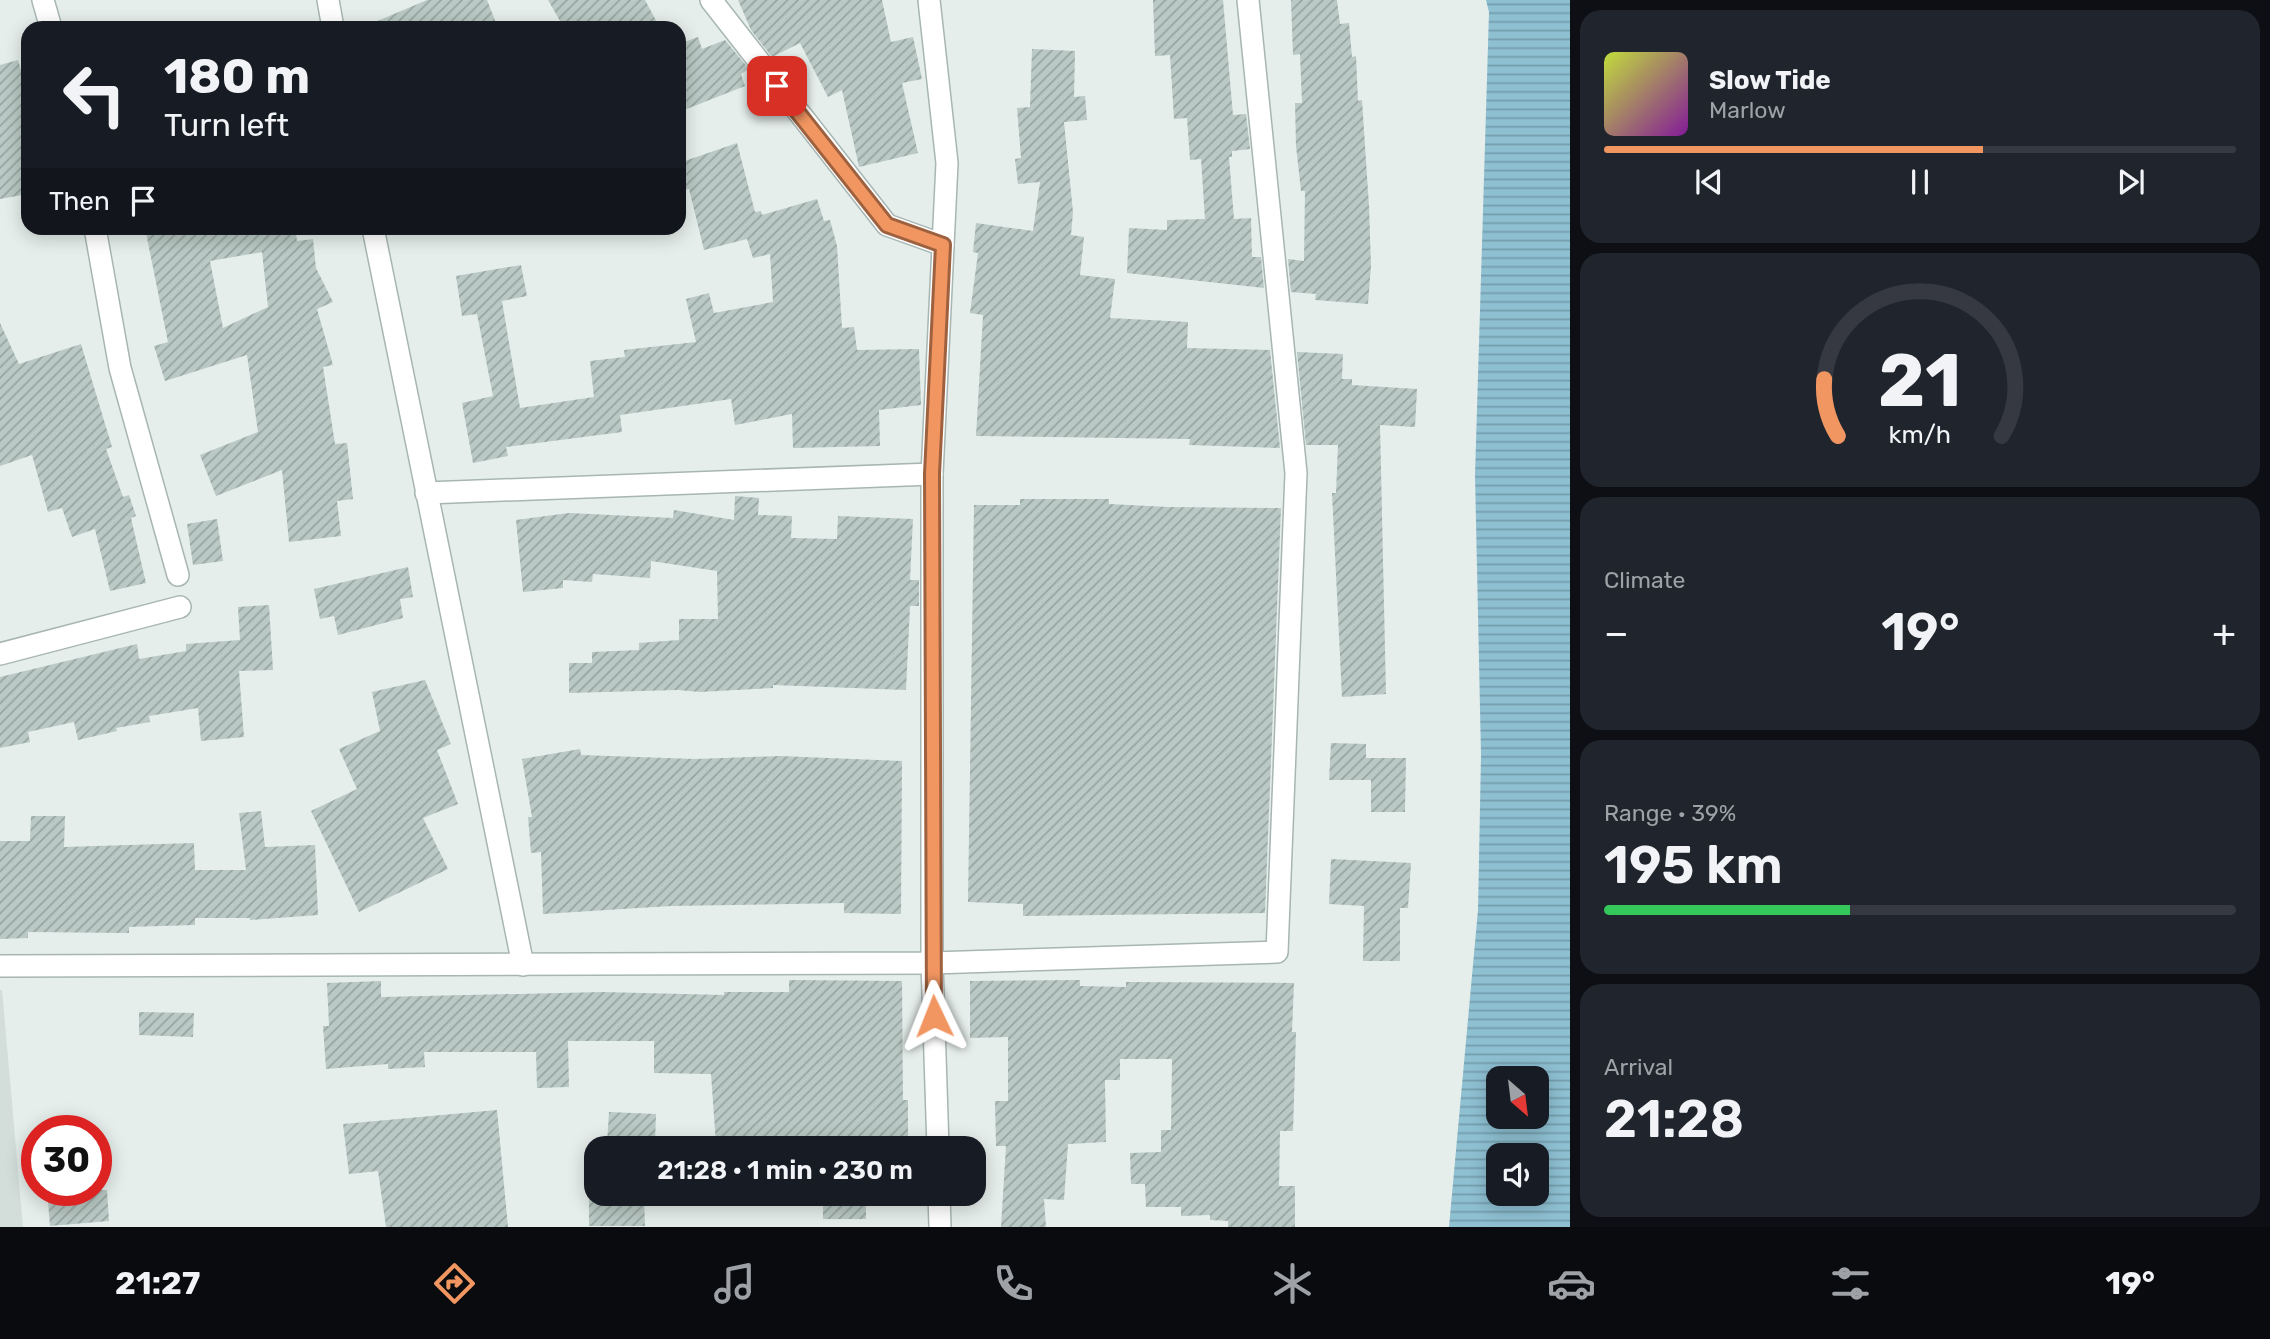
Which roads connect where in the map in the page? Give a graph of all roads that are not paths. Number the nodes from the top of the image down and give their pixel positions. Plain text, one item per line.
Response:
1 (43, 0) edge
2 (328, 0) edge
3 (710, 0) edge
4 (929, 0) edge
5 (1248, 0) edge
6 (49, 21) edge
7 (332, 21) edge
8 (96, 235) edge
9 (374, 235) edge
10 (943, 245) junction
11 (932, 474) junction
12 (426, 493) junction
13 (178, 575) dead end
14 (180, 607) dead end
15 (0, 654) edge
16 (932, 963) junction
17 (523, 965) junction
18 (0, 966) edge
19 (938, 1136) edge
20 (939, 1206) edge
21 (940, 1227) edge

1 - 6 street
2 - 7 street
3 - 10 street
4 - 10 street
5 - 16 street
8 - 13 street
9 - 12 street
10 - 11 street
11 - 12 street
11 - 16 street
12 - 17 street
14 - 15 street
16 - 17 street
16 - 19 street
17 - 18 street
20 - 21 street

